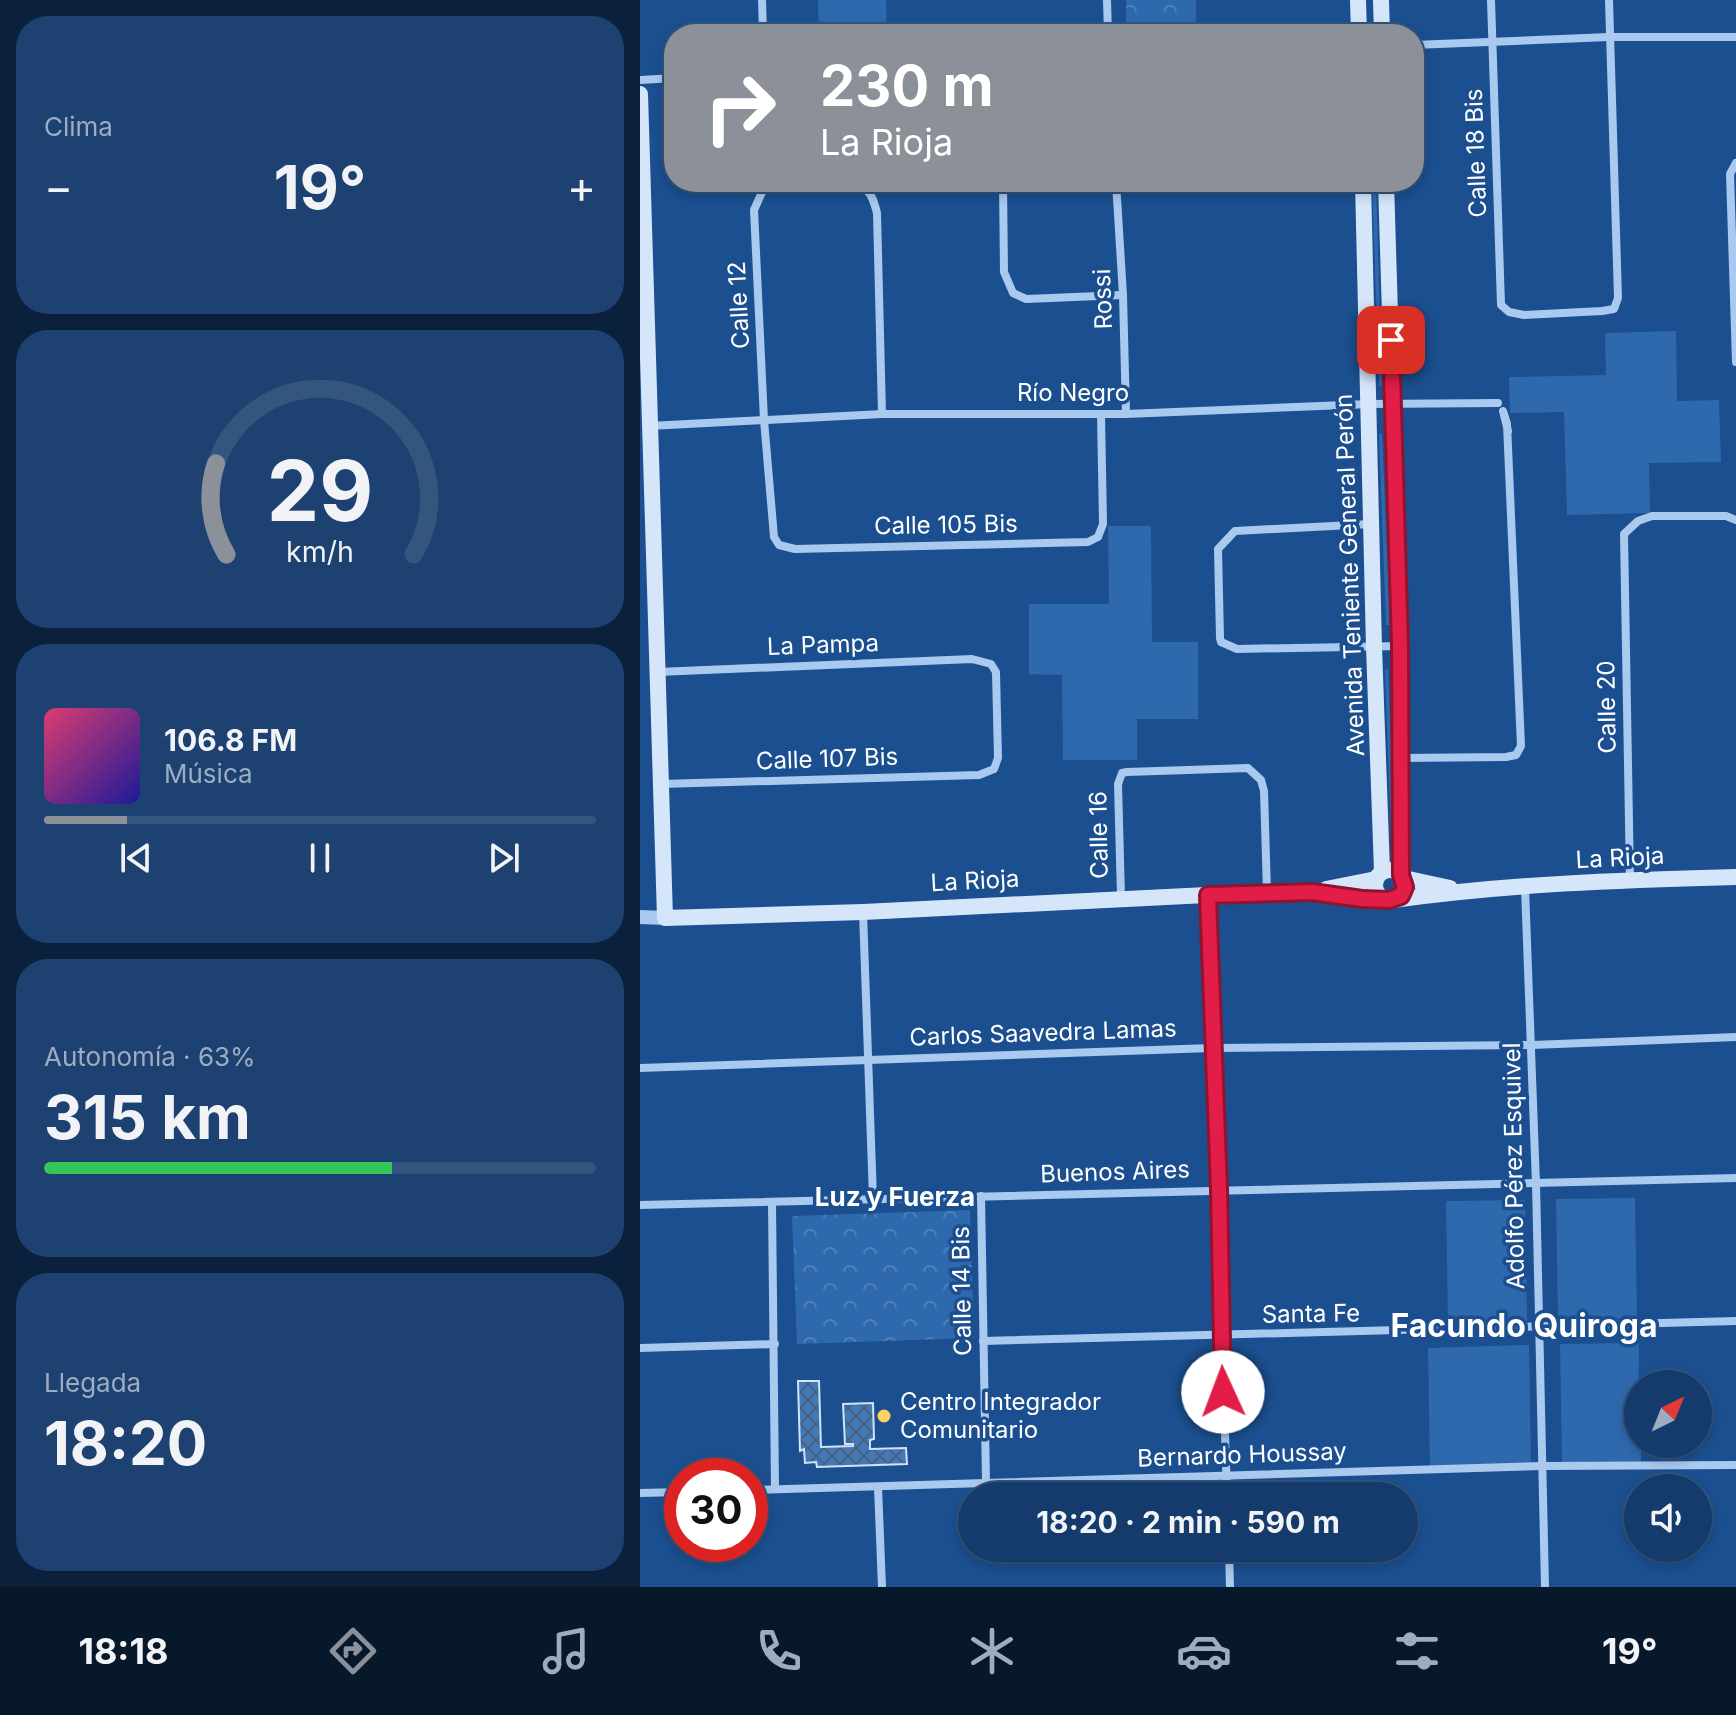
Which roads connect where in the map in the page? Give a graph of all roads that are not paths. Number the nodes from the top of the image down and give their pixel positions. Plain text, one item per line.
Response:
1 (762, 0) edge
2 (1107, 0) edge
3 (1358, 0) edge
4 (1381, 0) edge
5 (1491, 0) edge
6 (1609, 0) edge
7 (763, 24) edge
8 (1108, 24) edge
9 (1359, 24) edge
10 (1382, 24) edge
11 (1609, 37) junction
12 (1736, 37) edge
13 (1492, 42) junction
14 (1424, 45) edge
15 (664, 79) edge
16 (640, 80) edge
17 (640, 94) edge
18 (1735, 165) edge
19 (762, 192) edge
20 (868, 192) edge
21 (1003, 192) edge
22 (1117, 192) edge
23 (1363, 192) edge
24 (1386, 192) edge
25 (1123, 295) junction
26 (1736, 362) edge
27 (1498, 403) dead end
28 (1370, 404) junction
29 (1393, 404) junction
30 (882, 414) junction
31 (1101, 414) junction
32 (1126, 414) junction
33 (764, 420) junction
34 (649, 426) junction
35 (1508, 431) dead end
36 (1736, 520) edge
37 (1371, 524) junction
38 (779, 545) joint
39 (1400, 646) junction
40 (1374, 647) junction
41 (656, 672) junction
42 (1399, 758) junction
43 (994, 769) joint
44 (660, 784) junction
45 (1379, 875) junction
46 (1402, 876) junction
47 (1736, 877) edge
48 (1630, 880) junction
49 (1525, 888) junction
50 (1459, 891) junction
51 (1267, 892) junction
52 (1312, 892) junction
53 (1208, 895) junction
54 (1121, 897) junction
55 (1389, 900) junction
56 (863, 912) junction
57 (640, 917) edge
58 (665, 918) junction
59 (1736, 1037) edge
60 (1532, 1045) junction
61 (1212, 1048) junction
62 (867, 1059) junction
63 (640, 1068) edge
64 (1736, 1178) edge
65 (1536, 1184) junction
66 (1219, 1189) junction
67 (981, 1196) junction
68 (873, 1199) junction
69 (772, 1203) junction
70 (640, 1205) edge
71 (1736, 1321) edge
72 (1537, 1328) junction
73 (1220, 1336) junction
74 (983, 1341) junction
75 (775, 1344) junction
76 (640, 1348) edge
77 (1736, 1465) edge
78 (1542, 1466) junction
79 (1226, 1475) junction
80 (986, 1482) joint
81 (1226, 1482) edge
82 (958, 1483) edge
83 (878, 1487) junction
84 (768, 1489) edge
85 (775, 1489) junction
86 (664, 1492) edge
87 (640, 1493) edge
88 (1229, 1562) edge
89 (882, 1587) edge
90 (1230, 1587) edge
91 (1545, 1587) edge

1 - 7 street
2 - 8 street
3 - 9 main road
4 - 10 main road
5 - 13 street, Calle 18 Bis
6 - 11 street
11 - 12 street
11 - 13 street
11 - 13 street, Calle 18 Bis
13 - 14 street
15 - 16 street
17 - 34 main road
18 - 26 street
19 - 33 street, Calle 12
20 - 30 street, Calle 12
21 - 25 street
22 - 25 street, Rossi
23 - 28 main road, Avenida Teniente General Perón
24 - 29 main road, Avenida Teniente General Perón
25 - 32 street, Rossi
27 - 29 street, Río Negro
28 - 29 street, Río Negro
28 - 32 street, Río Negro
28 - 37 main road, Avenida Teniente General Perón
29 - 39 main road, Avenida Teniente General Perón
30 - 31 street, Río Negro
30 - 33 street, Río Negro
31 - 32 street, Río Negro
31 - 38 street, Calle 105 Bis
33 - 34 street, Río Negro
33 - 38 street, Calle 12
34 - 41 main road
35 - 42 street
36 - 48 street, Calle 20
37 - 40 main road, Avenida Teniente General Perón
37 - 40 street
39 - 40 street
39 - 42 main road, Avenida Teniente General Perón
40 - 45 main road, Avenida Teniente General Perón
41 - 43 street, La Pampa
41 - 44 main road
42 - 46 main road, Avenida Teniente General Perón
43 - 44 street, Calle 107 Bis
44 - 58 main road
45 - 46 main road
45 - 52 main road, La Rioja
45 - 55 main road
46 - 50 main road, La Rioja
46 - 55 main road
47 - 48 main road, La Rioja
48 - 49 main road, La Rioja
49 - 50 main road, La Rioja
49 - 60 street, Adolfo Pérez Esquivel
50 - 55 main road, La Rioja
51 - 52 main road, La Rioja
51 - 53 main road, La Rioja
51 - 54 street, Calle 16
52 - 55 main road, La Rioja
53 - 54 main road, La Rioja
53 - 61 street
54 - 56 main road, La Rioja
56 - 58 main road, La Rioja
56 - 62 street
57 - 58 street, La Rioja
59 - 60 street, Carlos Saavedra Lamas
60 - 61 street, Carlos Saavedra Lamas
60 - 65 street, Adolfo Pérez Esquivel
61 - 62 street, Carlos Saavedra Lamas
61 - 66 street
62 - 63 street, Carlos Saavedra Lamas
62 - 68 street
64 - 65 street, Buenos Aires
65 - 66 street, Buenos Aires
65 - 72 street, Adolfo Pérez Esquivel
66 - 67 street, Buenos Aires
66 - 73 street
67 - 68 street, Buenos Aires
67 - 74 street, Calle 14 Bis
68 - 69 street, Buenos Aires
69 - 70 street, Buenos Aires
69 - 75 street
71 - 72 street, Santa Fe
72 - 73 street, Santa Fe
72 - 78 street, Adolfo Pérez Esquivel
73 - 74 street, Santa Fe
73 - 79 street
74 - 80 street, Calle 14 Bis
75 - 76 street
75 - 85 street
77 - 78 street, Bernardo Houssay
78 - 79 street, Bernardo Houssay
78 - 91 street, Adolfo Pérez Esquivel
79 - 80 street, Bernardo Houssay
79 - 81 street
82 - 83 street, Bernardo Houssay
83 - 85 street, Bernardo Houssay
83 - 89 street
84 - 85 street, Bernardo Houssay
86 - 87 street
88 - 90 street

